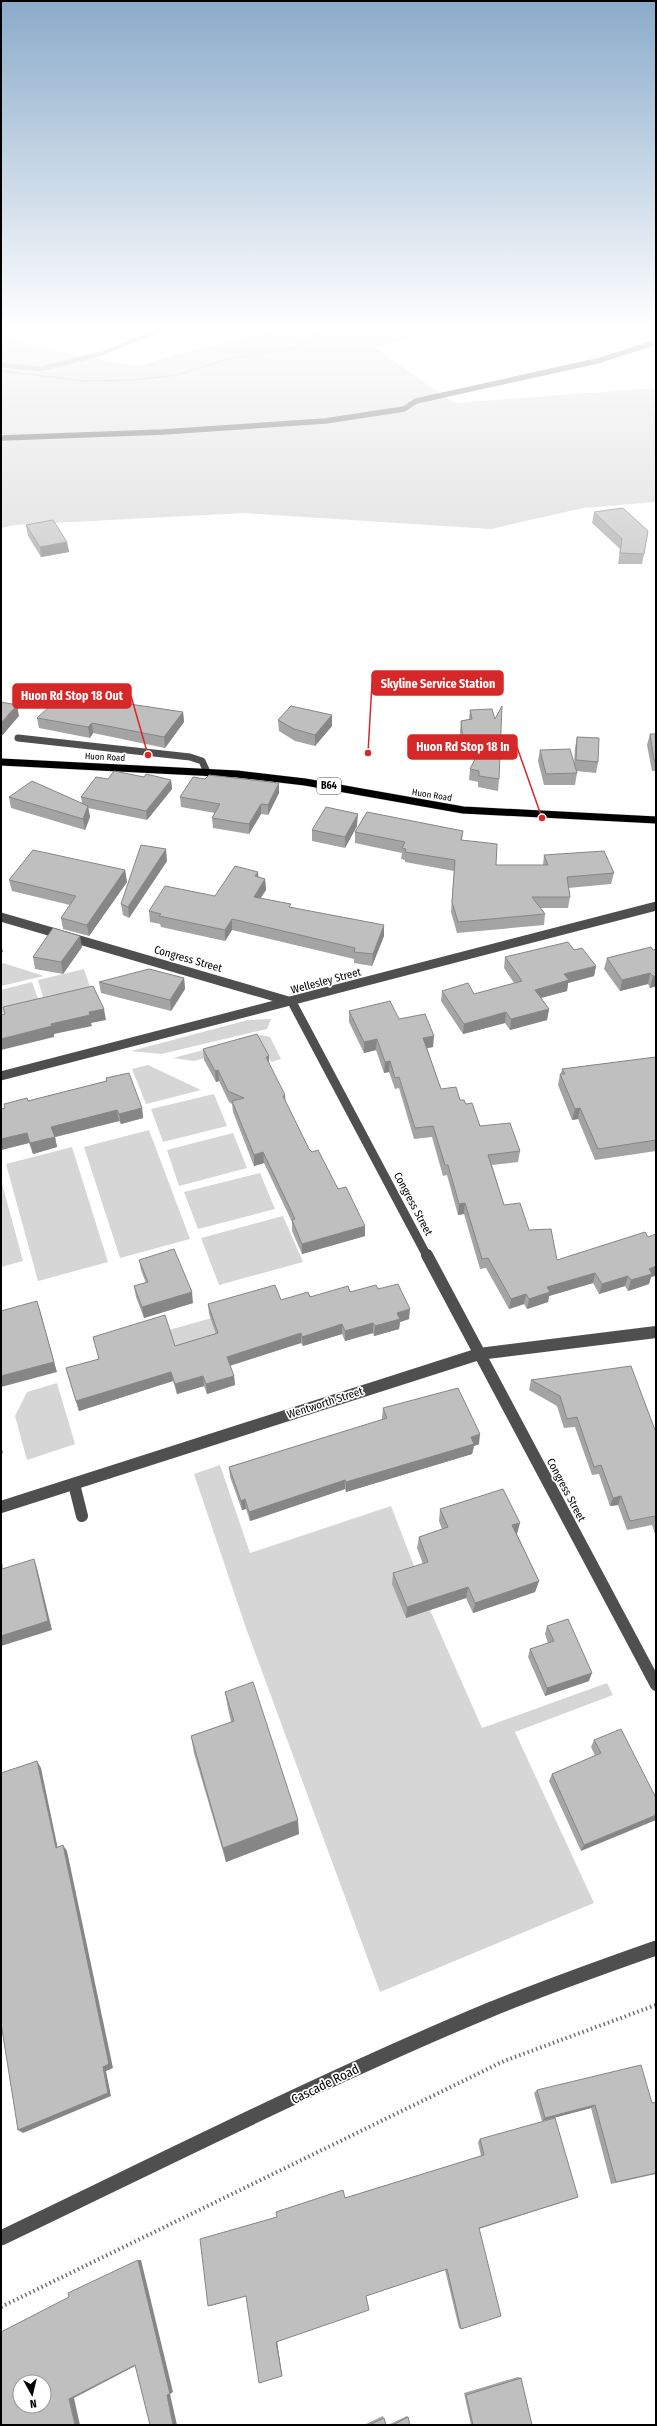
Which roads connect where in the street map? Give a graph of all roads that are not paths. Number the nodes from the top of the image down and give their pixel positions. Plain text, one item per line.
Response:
1 (18, 738) dead end
2 (1, 762) edge
3 (207, 772) junction
4 (656, 820) edge
5 (656, 906) edge
6 (1, 917) edge
7 (292, 1002) junction
8 (1, 1076) edge
9 (656, 1332) edge
10 (479, 1354) junction
11 (74, 1484) junction
12 (1, 1507) edge
13 (82, 1516) dead end
14 (656, 1685) edge
15 (656, 1948) edge
16 (1, 2238) edge

1 - 3 street, Huon Road
2 - 3 main road, Huon Road / B64
3 - 4 main road, Huon Road / B64
5 - 7 street, Wellesley Street
6 - 7 street, Congress Street
7 - 8 street, Wellesley Street
7 - 10 street, Congress Street
9 - 10 street, Wentworth Street
10 - 11 street, Wentworth Street
10 - 14 street, Congress Street
11 - 12 street, Wentworth Street
11 - 13 street
15 - 16 street, Cascade Road

